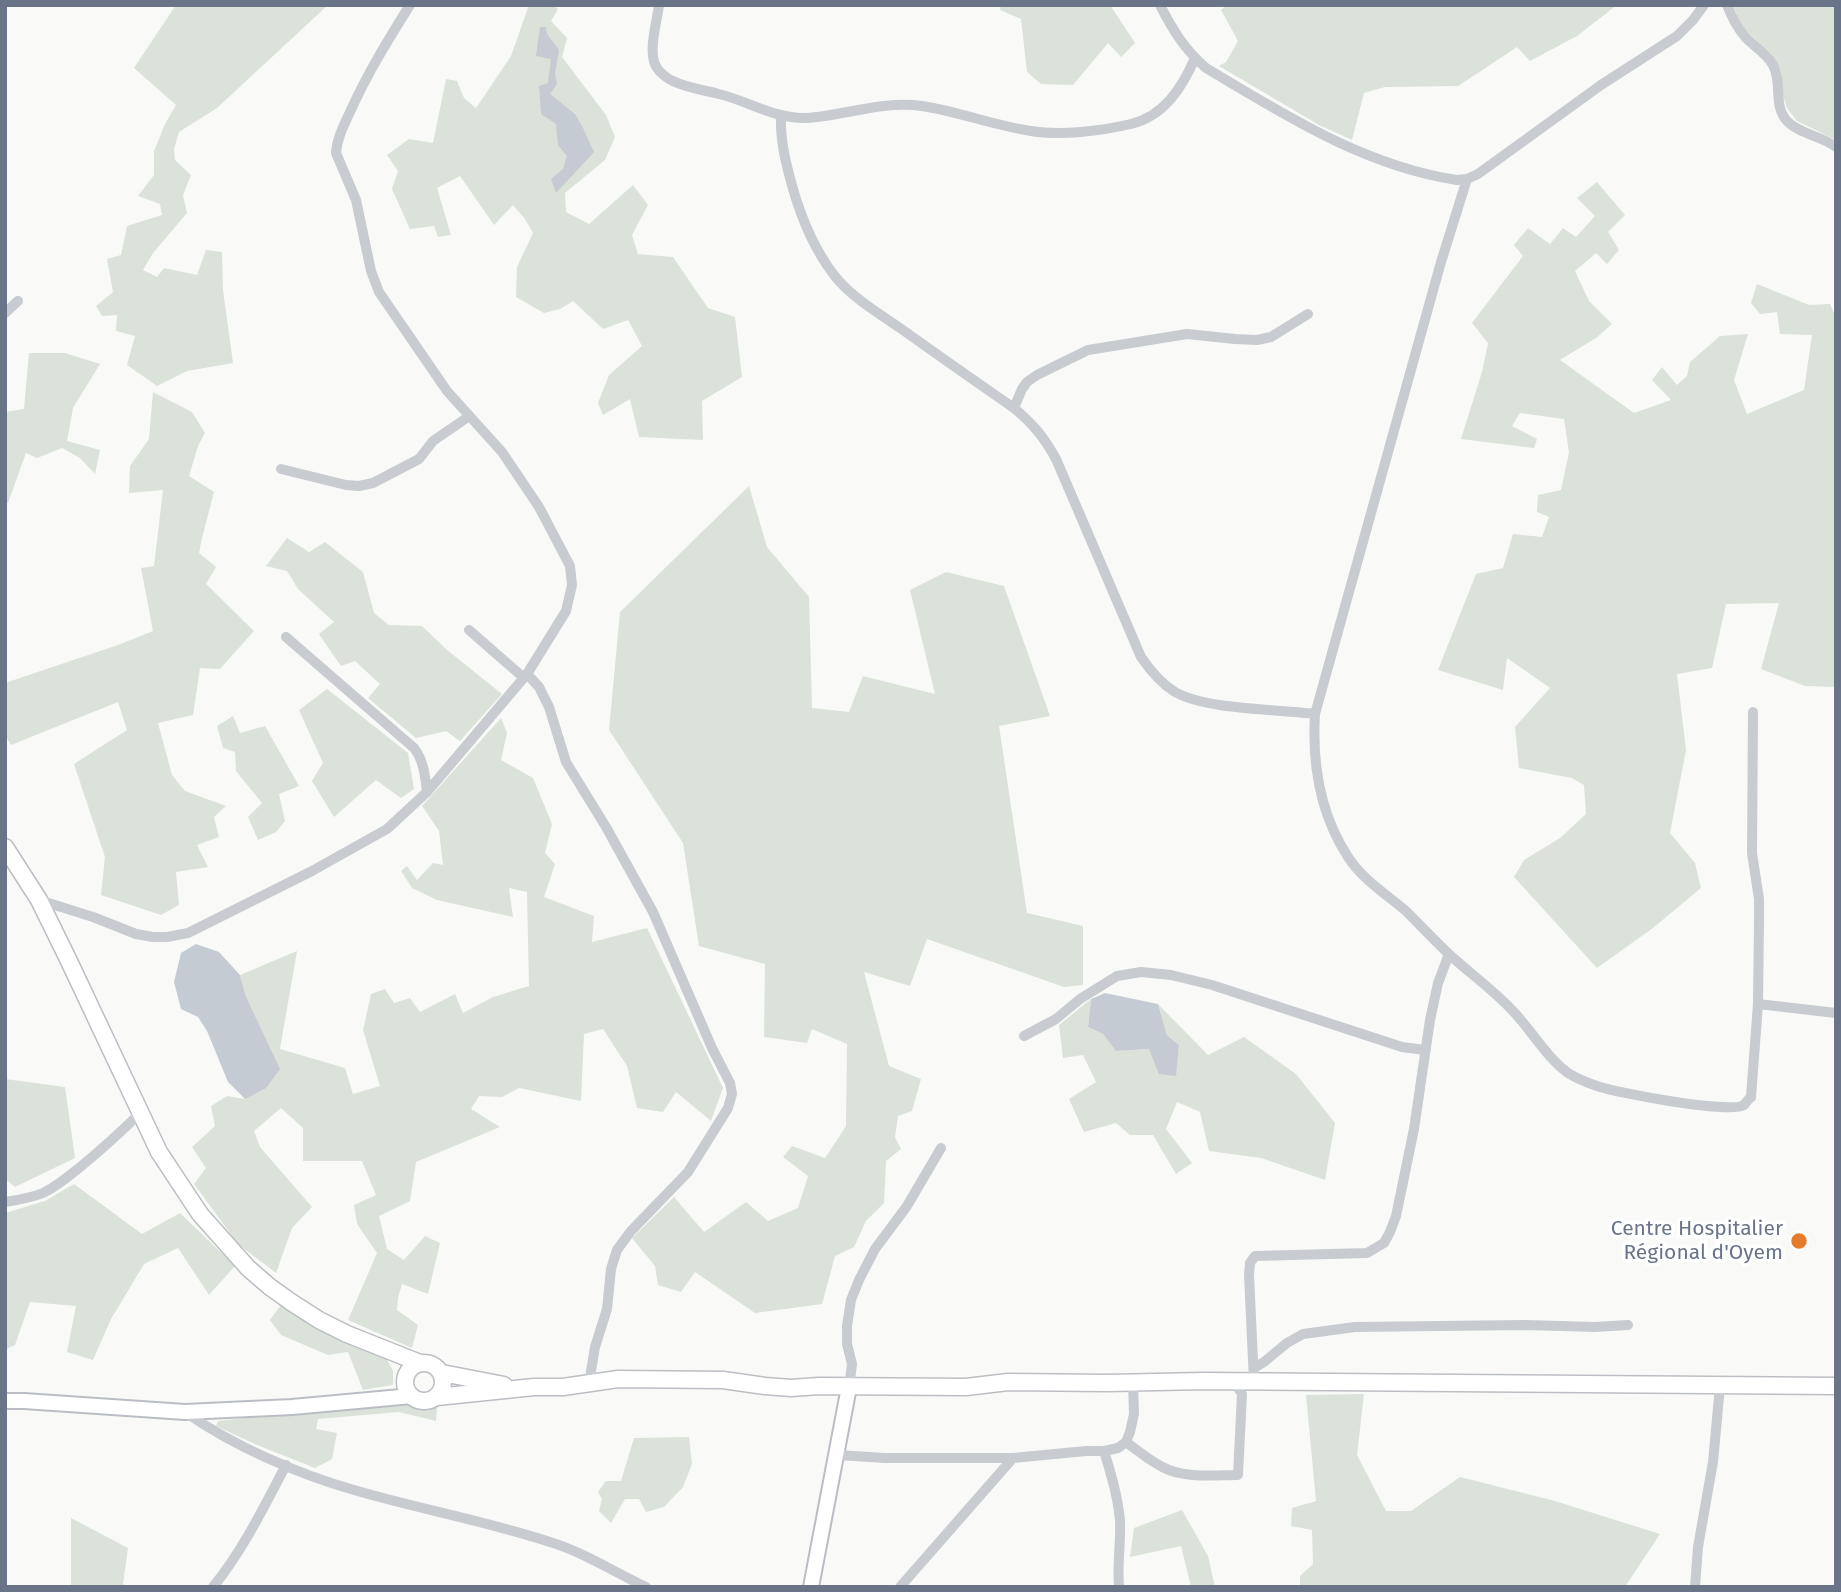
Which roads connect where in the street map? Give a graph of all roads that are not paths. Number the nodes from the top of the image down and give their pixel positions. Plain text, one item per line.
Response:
1 (410, 5) edge
2 (659, 5) edge
3 (1160, 5) edge
4 (1704, 5) edge
5 (1727, 5) edge
6 (1195, 58) junction
7 (781, 115) junction
8 (1836, 147) edge
9 (1467, 178) junction
10 (18, 301) dead end
11 (5, 313) edge
12 (1308, 314) dead end
13 (1014, 408) junction
14 (468, 417) junction
15 (281, 468) dead end
16 (470, 630) dead end
17 (286, 637) dead end
18 (525, 676) junction
19 (1753, 712) dead end
20 (1315, 714) junction
21 (427, 792) junction
22 (5, 847) edge
23 (38, 900) junction
24 (1449, 954) junction
25 (1758, 1004) junction
26 (1836, 1013) edge
27 (1024, 1036) dead end
28 (1425, 1050) junction
29 (141, 1112) junction
30 (941, 1148) dead end
31 (5, 1202) edge
32 (1628, 1325) dead end
33 (420, 1363) junction
34 (442, 1373) junction
35 (1254, 1375) junction
36 (1233, 1381) junction
37 (1133, 1382) junction
38 (589, 1383) junction
39 (1720, 1385) junction
40 (849, 1387) junction
41 (1836, 1387) edge
42 (524, 1389) junction
43 (412, 1396) junction
44 (437, 1397) junction
45 (5, 1401) edge
46 (186, 1412) junction
47 (1126, 1442) junction
48 (1104, 1451) junction
49 (838, 1455) junction
50 (1013, 1458) junction
51 (286, 1465) junction
52 (814, 1586) edge
53 (213, 1587) edge
54 (646, 1587) edge
55 (900, 1587) edge
56 (1119, 1587) edge
57 (1695, 1587) edge

1 - 14 street
2 - 7 street
3 - 6 street
4 - 9 street
5 - 8 street
6 - 7 street
6 - 9 street
7 - 13 street
9 - 20 street
10 - 11 street
12 - 13 street
13 - 20 street
14 - 15 street
14 - 18 street
16 - 18 street
17 - 21 street
18 - 21 street
18 - 38 street
19 - 25 street
20 - 24 street
21 - 23 street
22 - 23 main road
23 - 29 main road
24 - 25 street
24 - 28 street
25 - 26 street
27 - 28 street
28 - 35 street
29 - 31 street
29 - 33 main road
30 - 40 street
32 - 35 street
33 - 34 main road
33 - 43 main road
34 - 42 main road
34 - 44 main road
35 - 36 main road
35 - 39 main road
36 - 37 main road
36 - 47 street
37 - 40 main road
37 - 47 street
38 - 40 main road
38 - 42 main road
39 - 41 main road
39 - 57 street
40 - 49 street
42 - 44 main road
43 - 44 main road
43 - 46 street
45 - 46 street
46 - 51 street
47 - 48 street
48 - 50 street
48 - 56 street
49 - 50 street
49 - 52 street
50 - 55 street
51 - 53 street
51 - 54 street

